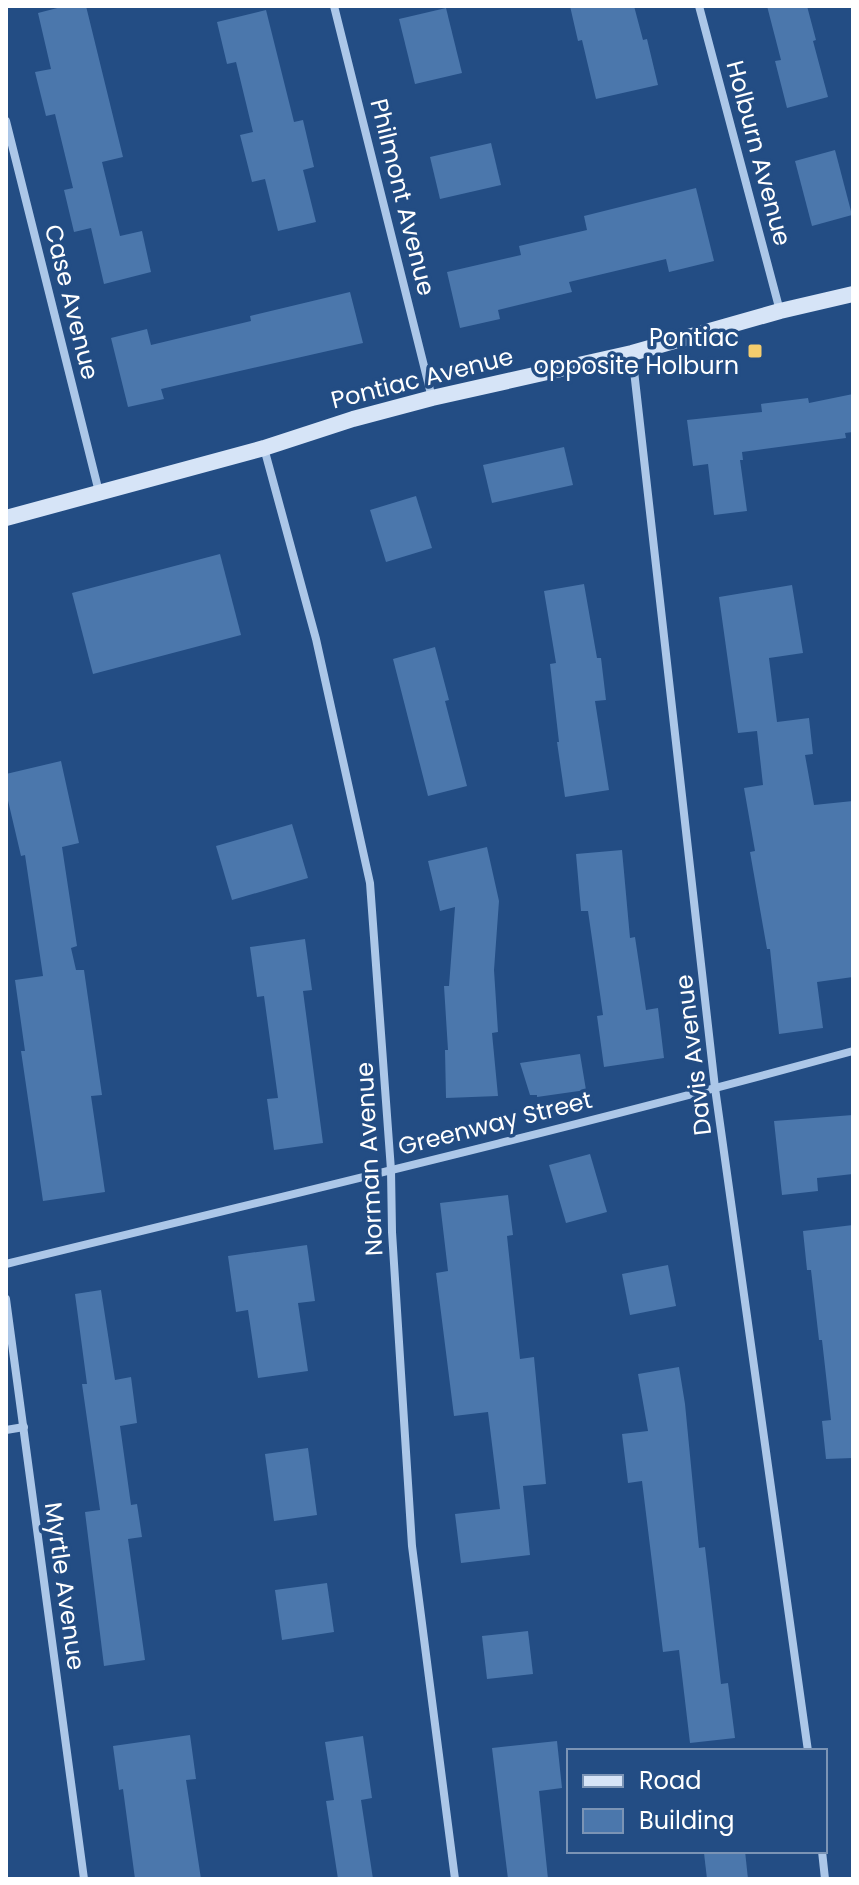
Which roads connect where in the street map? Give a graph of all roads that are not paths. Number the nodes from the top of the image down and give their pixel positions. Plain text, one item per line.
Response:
1 (334, 6) edge
2 (699, 6) edge
3 (6, 121) edge
4 (853, 294) edge
5 (780, 311) junction
6 (632, 353) junction
7 (432, 398) junction
8 (264, 448) junction
9 (99, 492) junction
10 (6, 518) edge
11 (853, 1051) edge
12 (715, 1088) junction
13 (391, 1170) junction
14 (6, 1264) edge
15 (6, 1299) edge
16 (24, 1427) junction
17 (6, 1430) edge
18 (808, 1749) edge
19 (822, 1853) edge
20 (84, 1879) edge
21 (455, 1879) edge
22 (825, 1879) edge

1 - 7 street, Philmont Avenue
2 - 5 street, Holburn Avenue
3 - 9 street, Case Avenue
4 - 5 main road, Pontiac Avenue
5 - 6 main road, Pontiac Avenue
6 - 7 main road, Pontiac Avenue
6 - 12 street, Davis Avenue
7 - 8 main road, Pontiac Avenue
8 - 9 main road, Pontiac Avenue
8 - 13 street, Norman Avenue
9 - 10 main road, Pontiac Avenue
11 - 12 street, Greenway Street
12 - 13 street, Greenway Street
12 - 18 street, Davis Avenue
13 - 14 street, Greenway Street
13 - 21 street, Norman Avenue
15 - 16 street, Myrtle Avenue
16 - 17 street
16 - 20 street, Myrtle Avenue
19 - 22 street

